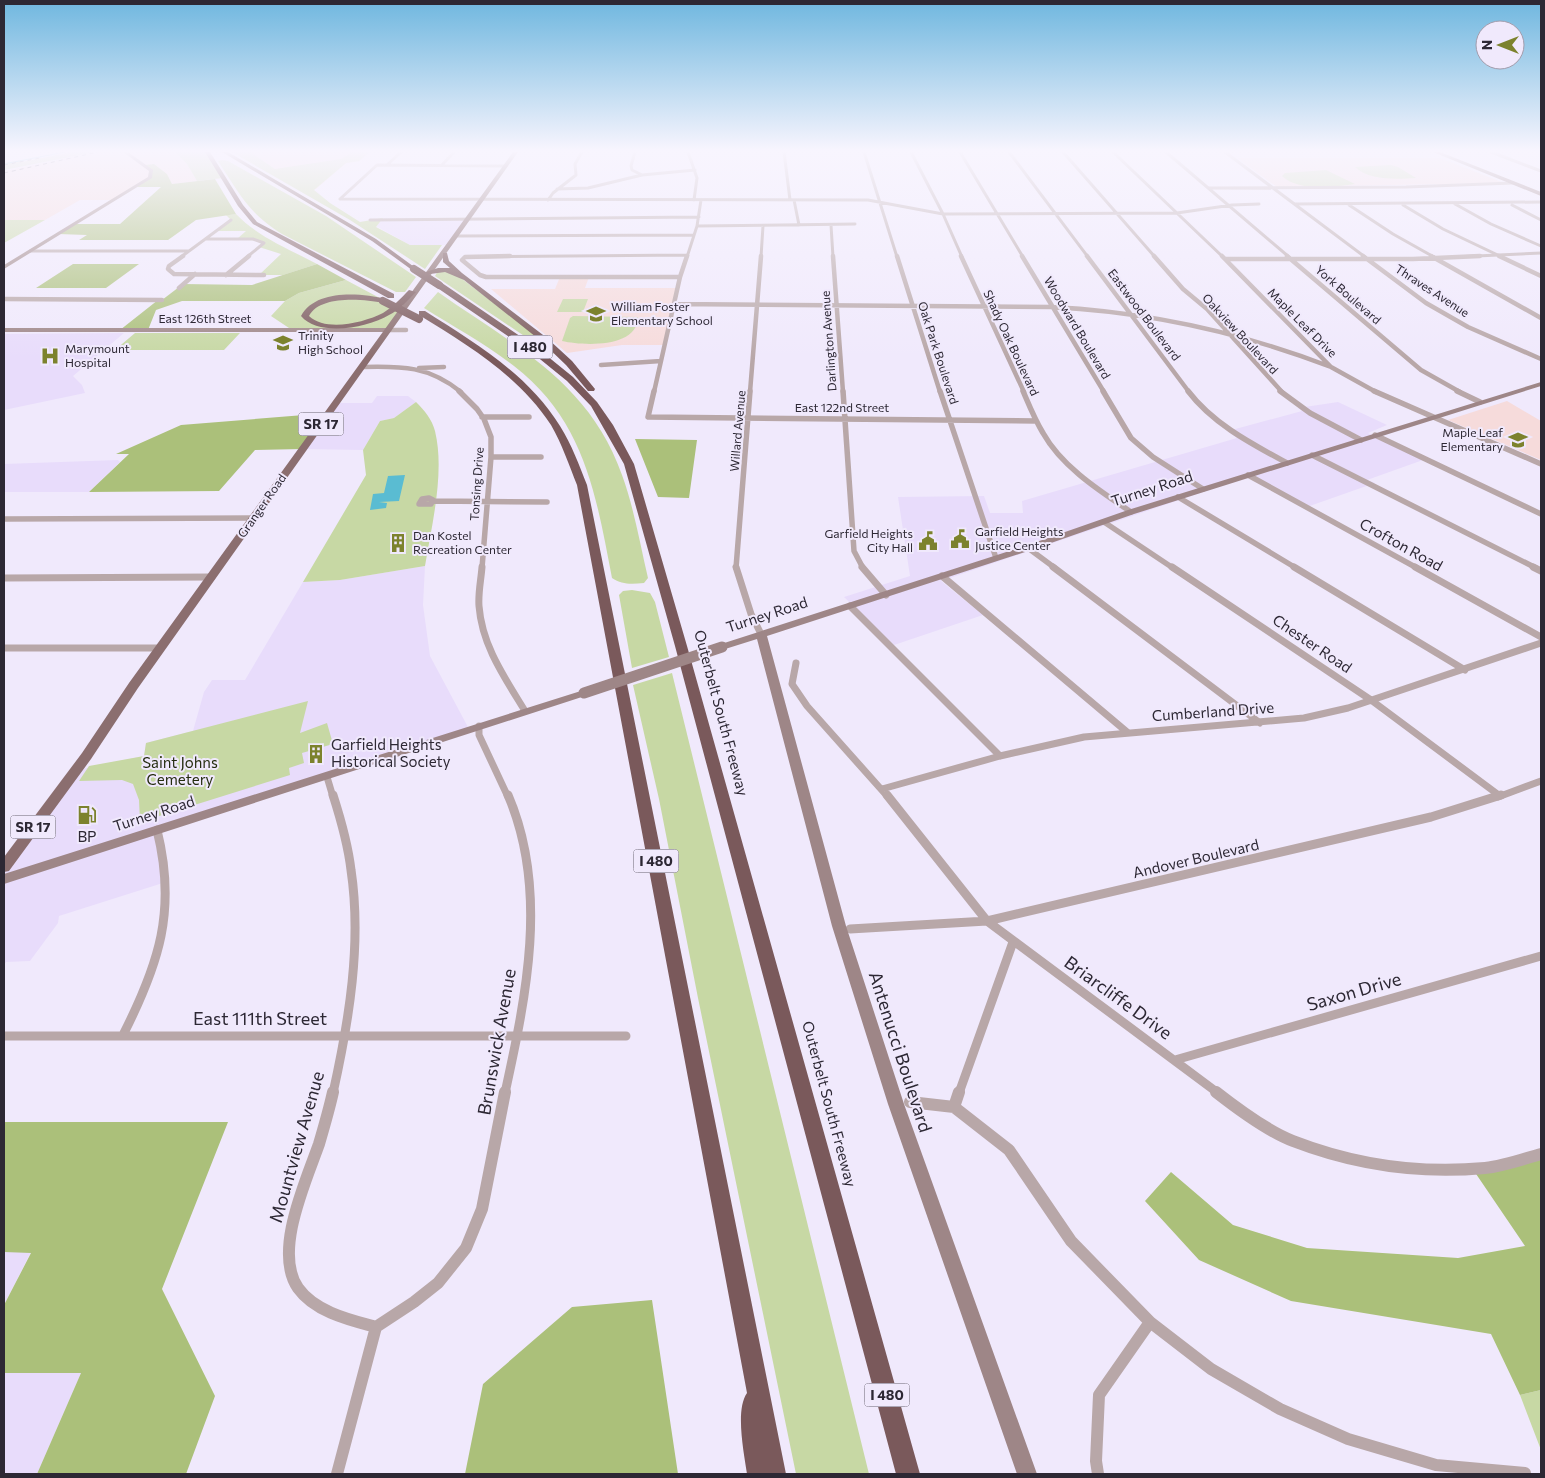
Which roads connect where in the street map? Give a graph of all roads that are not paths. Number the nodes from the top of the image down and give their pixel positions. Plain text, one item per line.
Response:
1 (80, 221) edge
2 (230, 221) edge
3 (253, 221) edge
4 (342, 221) edge
5 (468, 221) edge
6 (698, 221) edge
7 (798, 221) edge
8 (886, 221) edge
9 (946, 221) edge
10 (1002, 221) edge
11 (1060, 221) edge
12 (1124, 221) edge
13 (1185, 221) edge
14 (1247, 221) edge
15 (1318, 221) edge
16 (1373, 221) edge
17 (1430, 221) edge
18 (1485, 221) edge
19 (856, 224) dead end
20 (799, 225) junction
21 (831, 225) junction
22 (697, 226) junction
23 (763, 226) junction
24 (694, 235) junction
25 (456, 236) junction
26 (205, 239) junction
27 (1541, 246) edge
28 (30, 251) junction
29 (189, 251) junction
30 (446, 251) junction
31 (1541, 253) edge
32 (688, 255) junction
33 (1498, 255) junction
34 (1435, 258) junction
35 (1225, 259) junction
36 (1291, 259) junction
37 (1368, 259) junction
38 (4, 267) edge
39 (428, 273) junction
40 (195, 274) junction
41 (226, 275) junction
42 (264, 275) dead end
43 (1541, 276) edge
44 (680, 277) junction
45 (467, 280) junction
46 (179, 288) dead end
47 (412, 292) junction
48 (4, 300) edge
49 (162, 300) dead end
50 (674, 304) junction
51 (757, 305) junction
52 (837, 305) junction
53 (913, 306) junction
54 (982, 306) junction
55 (1052, 307) junction
56 (1130, 313) junction
57 (420, 316) junction
58 (1541, 318) edge
59 (390, 328) junction
60 (4, 330) edge
61 (406, 330) dead end
62 (1225, 330) junction
63 (1541, 359) edge
64 (661, 361) junction
65 (601, 365) dead end
66 (363, 367) junction
67 (1331, 367) junction
68 (412, 368) junction
69 (444, 368) dead end
70 (1541, 384) edge
71 (1480, 402) junction
72 (482, 417) junction
73 (529, 417) dead end
74 (1432, 417) junction
75 (749, 418) junction
76 (844, 419) junction
77 (949, 419) junction
78 (1036, 421) junction
79 (608, 425) junction
80 (1375, 435) junction
81 (1360, 440) junction
82 (1312, 455) junction
83 (541, 456) dead end
84 (491, 457) junction
85 (1287, 463) junction
86 (1541, 464) edge
87 (1248, 475) junction
88 (1204, 489) junction
89 (1178, 498) junction
90 (434, 501) dead end
91 (487, 501) junction
92 (547, 502) dead end
93 (1131, 512) junction
94 (1541, 514) edge
95 (254, 518) junction
96 (4, 519) edge
97 (1104, 522) junction
98 (1028, 548) junction
99 (996, 558) junction
100 (1541, 571) edge
101 (942, 576) junction
102 (212, 577) junction
103 (4, 578) edge
104 (886, 595) junction
105 (850, 606) junction
106 (761, 634) junction
107 (1541, 637) edge
108 (1541, 643) edge
109 (4, 648) edge
110 (160, 648) junction
111 (796, 663) dead end
112 (1464, 670) junction
113 (1371, 700) junction
114 (525, 711) junction
115 (1260, 723) junction
116 (479, 726) junction
117 (1127, 732) junction
118 (1000, 756) junction
119 (327, 777) junction
120 (1541, 781) edge
121 (882, 789) junction
122 (1500, 796) junction
123 (157, 830) junction
124 (4, 867) edge
125 (4, 880) edge
126 (987, 921) junction
127 (850, 929) dead end
128 (1013, 942) junction
129 (1541, 956) edge
130 (123, 1035) junction
131 (4, 1036) edge
132 (344, 1036) junction
133 (517, 1036) junction
134 (626, 1036) dead end
135 (1175, 1060) junction
136 (910, 1102) dead end
137 (954, 1107) junction
138 (1541, 1154) edge
139 (865, 1316) junction
140 (1150, 1322) junction
141 (376, 1327) junction
142 (755, 1379) junction
143 (1525, 1473) dead end
144 (337, 1474) edge
145 (759, 1474) edge
146 (774, 1474) edge
147 (902, 1474) edge
148 (908, 1474) edge
149 (1027, 1474) edge
150 (1098, 1474) edge

1 - 28 street
2 - 26 street
3 - 57 highway
4 - 79 highway, Outerbelt South Freeway / I 480, bridge
5 - 25 main road, Granger Road / SR 17
6 - 22 street
7 - 20 street
8 - 53 street, Oak Park Boulevard
9 - 54 street, Shady Oak Boulevard
10 - 55 street, Woodward Boulevard
11 - 56 street, Eastwood Boulevard
12 - 62 street, Oakview Boulevard
13 - 35 street, Maple Leaf Drive
14 - 36 street, York Boulevard
15 - 37 street, Thraves Avenue
16 - 34 street
17 - 33 street
18 - 27 street
19 - 21 street
20 - 21 street
20 - 23 street
21 - 52 street, Darlington Avenue
22 - 23 street
22 - 24 street
23 - 51 street, Willard Avenue
24 - 25 street
24 - 32 street
25 - 30 main road, Granger Road / SR 17
26 - 29 street
26 - 41 street
28 - 29 street
28 - 38 street
29 - 40 street
30 - 39 main road, Granger Road / SR 17
30 - 45 highway
31 - 33 street
32 - 44 street
32 - 44 street
33 - 34 street
33 - 43 street
34 - 37 street
34 - 58 street
35 - 36 street
35 - 67 street, Maple Leaf Drive
36 - 37 street
36 - 71 street, York Boulevard
37 - 63 street, Thraves Avenue
39 - 45 highway
39 - 47 main road, Granger Road / SR 17
39 - 59 main road, Granger Road / SR 17
40 - 41 street
40 - 46 street
41 - 42 street
44 - 50 street
45 - 79 highway
47 - 57 highway, bridge
47 - 59 main road, Granger Road / SR 17
48 - 49 street
50 - 51 street
50 - 64 street
51 - 52 street
51 - 75 street, Willard Avenue
52 - 53 street
52 - 76 street, Darlington Avenue
53 - 54 street
53 - 77 street, Oak Park Boulevard
54 - 55 street
54 - 78 street, Shady Oak Boulevard
55 - 56 street
55 - 88 street, Woodward Boulevard
56 - 62 street
56 - 85 street, Eastwood Boulevard
57 - 142 highway, I 480
59 - 60 street, East 126th Street
59 - 61 street, East 126th Street
59 - 66 main road, Granger Road / SR 17
62 - 67 street
62 - 81 street, Oakview Boulevard
64 - 65 street
64 - 75 street, East 122nd Street
66 - 68 street, Tonsing Drive
66 - 95 main road, Granger Road / SR 17
67 - 74 street, Maple Leaf Drive
68 - 69 street
68 - 72 street, Tonsing Drive
70 - 71 street, Turney Road
71 - 74 street, Turney Road
72 - 73 street
72 - 84 street, Tonsing Drive
74 - 80 street, Turney Road
74 - 86 street, Maple Leaf Drive
75 - 76 street, East 122nd Street
75 - 106 street, Willard Avenue
76 - 77 street, East 122nd Street
76 - 104 street, Darlington Avenue
77 - 78 street, East 122nd Street
77 - 99 street, Oak Park Boulevard
78 - 93 street, Shady Oak Boulevard
79 - 139 highway, Outerbelt South Freeway / I 480
80 - 81 street, Turney Road
80 - 94 street
81 - 82 street, Turney Road
82 - 85 street, Turney Road
82 - 100 street
83 - 84 street
84 - 91 street, Tonsing Drive
85 - 87 street, Turney Road
87 - 88 street, Turney Road
87 - 107 street, Crofton Road
88 - 89 street, Turney Road
89 - 93 street, Turney Road
89 - 112 street
90 - 91 street
91 - 92 street
91 - 114 street, Tonsing Drive
93 - 97 street, Turney Road
95 - 96 street
95 - 102 main road, Granger Road / SR 17
97 - 98 street, Turney Road
97 - 113 street, Chester Road
98 - 99 street, Turney Road
98 - 115 street
99 - 101 street, Turney Road
101 - 104 street, Turney Road
101 - 117 street
102 - 103 street
102 - 110 main road, Granger Road / SR 17
104 - 105 street, Turney Road
105 - 106 street, Turney Road
105 - 118 street
106 - 114 street, Turney Road, bridge
106 - 149 street, Antenucci Boulevard
108 - 112 street, Cumberland Drive
109 - 110 street
110 - 124 main road, Granger Road / SR 17
111 - 121 street, Briarcliffe Drive
112 - 113 street, Cumberland Drive
113 - 115 street, Cumberland Drive
113 - 122 street, Chester Road
114 - 116 street, Turney Road
115 - 117 street, Cumberland Drive
116 - 119 street, Turney Road
116 - 133 street, Brunswick Avenue
117 - 118 street, Cumberland Drive
118 - 121 street, Cumberland Drive
119 - 123 street, Turney Road
119 - 132 street, Mountview Avenue
120 - 122 street, Andover Boulevard
121 - 126 street, Briarcliffe Drive
122 - 126 street, Andover Boulevard
123 - 125 street, Turney Road
123 - 130 street
126 - 127 street, Andover Boulevard
126 - 128 street, Briarcliffe Drive
128 - 135 street, Briarcliffe Drive
128 - 137 street
129 - 135 street, Saxon Drive
130 - 131 street, East 111th Street
130 - 132 street, East 111th Street
132 - 133 street, East 111th Street
132 - 141 street, Mountview Avenue
133 - 134 street, East 111th Street
133 - 141 street, Brunswick Avenue
135 - 138 street, Briarcliffe Drive
136 - 137 street
137 - 140 street
139 - 147 highway
139 - 148 highway, Outerbelt South Freeway / I 480
140 - 143 street
140 - 150 street
141 - 144 street
142 - 145 highway
142 - 146 highway, I 480

